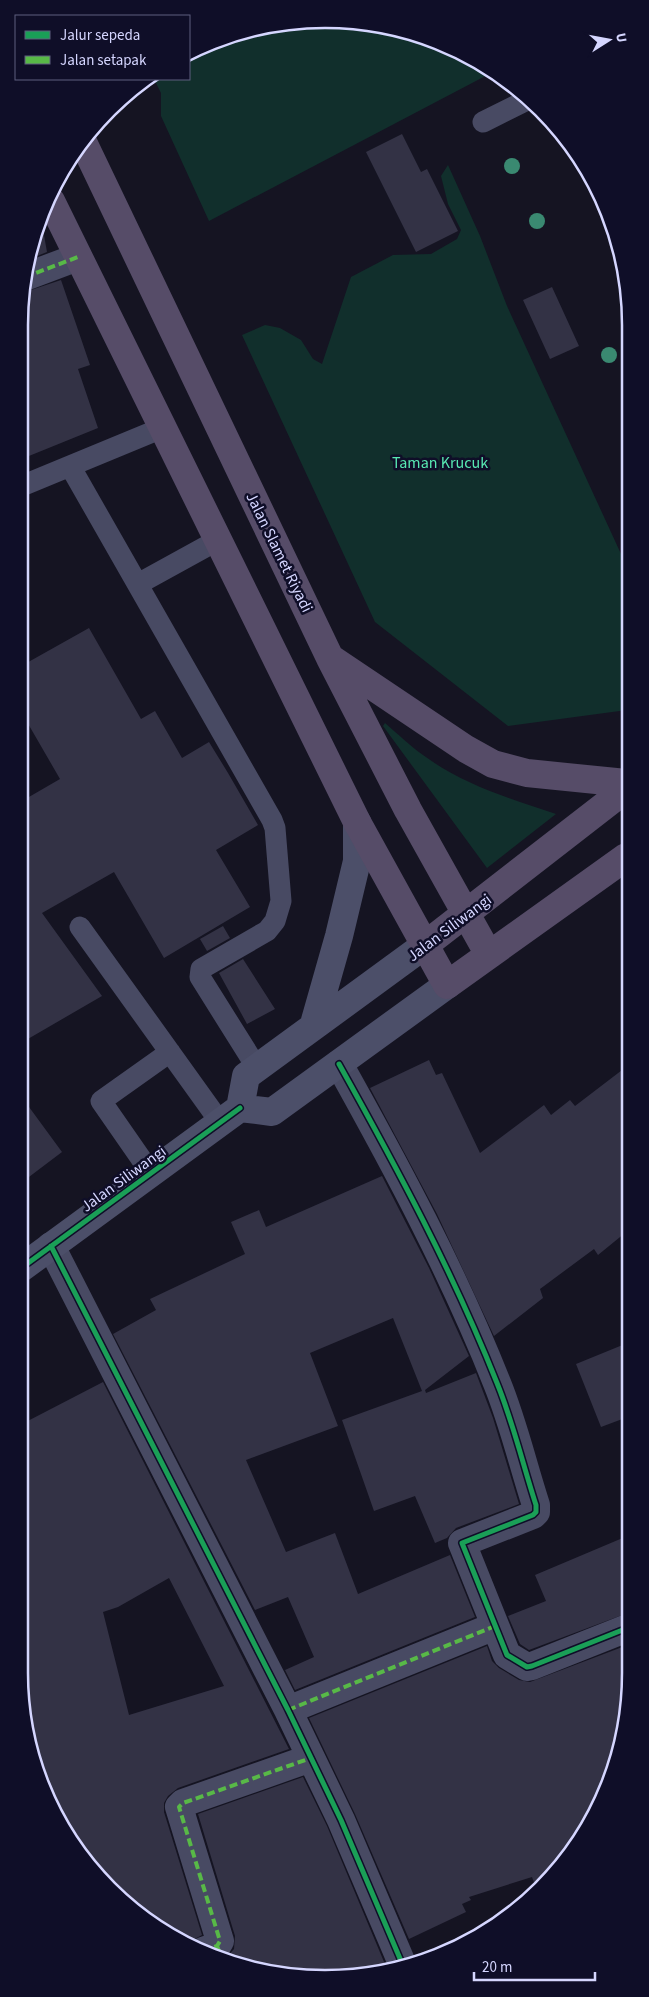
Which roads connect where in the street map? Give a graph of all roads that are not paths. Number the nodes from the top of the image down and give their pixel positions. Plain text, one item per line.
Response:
1 (522, 103) edge
2 (483, 122) dead end
3 (86, 148) edge
4 (53, 204) edge
5 (78, 257) junction
6 (32, 274) edge
7 (162, 428) junction
8 (70, 466) junction
9 (28, 483) edge
10 (218, 540) junction
11 (138, 584) junction
12 (330, 658) junction
13 (622, 783) edge
14 (622, 792) edge
15 (357, 822) junction
16 (622, 860) edge
17 (467, 914) junction
18 (80, 927) dead end
19 (425, 945) junction
20 (489, 955) junction
21 (447, 985) junction
22 (314, 1024) junction
23 (170, 1052) junction
24 (339, 1064) junction
25 (257, 1068) junction
26 (230, 1115) junction
27 (151, 1173) junction
28 (51, 1246) junction
29 (28, 1262) edge
30 (495, 1626) junction
31 (622, 1630) edge
32 (288, 1710) junction
33 (311, 1758) junction
34 (215, 1949) edge
35 (400, 1959) edge

1 - 2 lane
3 - 12 highway, Jalan Slamet Riyadi
4 - 5 highway
5 - 6 street
5 - 7 highway
7 - 8 lane
7 - 10 highway
8 - 9 lane
8 - 11 lane
10 - 11 lane
10 - 15 highway
11 - 25 lane
12 - 13 highway
12 - 17 highway, Jalan Slamet Riyadi
14 - 17 highway, Jalan Siliwangi
15 - 19 highway
15 - 22 main road
16 - 20 highway
17 - 19 highway, Jalan Siliwangi
17 - 20 highway, Jalan Slamet Riyadi
18 - 23 lane
19 - 21 highway
19 - 22 main road, Jalan Siliwangi
20 - 21 highway
21 - 24 main road
22 - 25 main road, Jalan Siliwangi
23 - 26 lane
23 - 27 lane
24 - 26 main road
24 - 30 street
25 - 26 main road, Jalan Siliwangi
26 - 27 main road, Jalan Siliwangi
27 - 28 main road, Jalan Siliwangi
28 - 29 main road, Jalan Siliwangi
28 - 32 street
30 - 31 street
30 - 32 street
32 - 33 street
33 - 34 street
33 - 35 street

